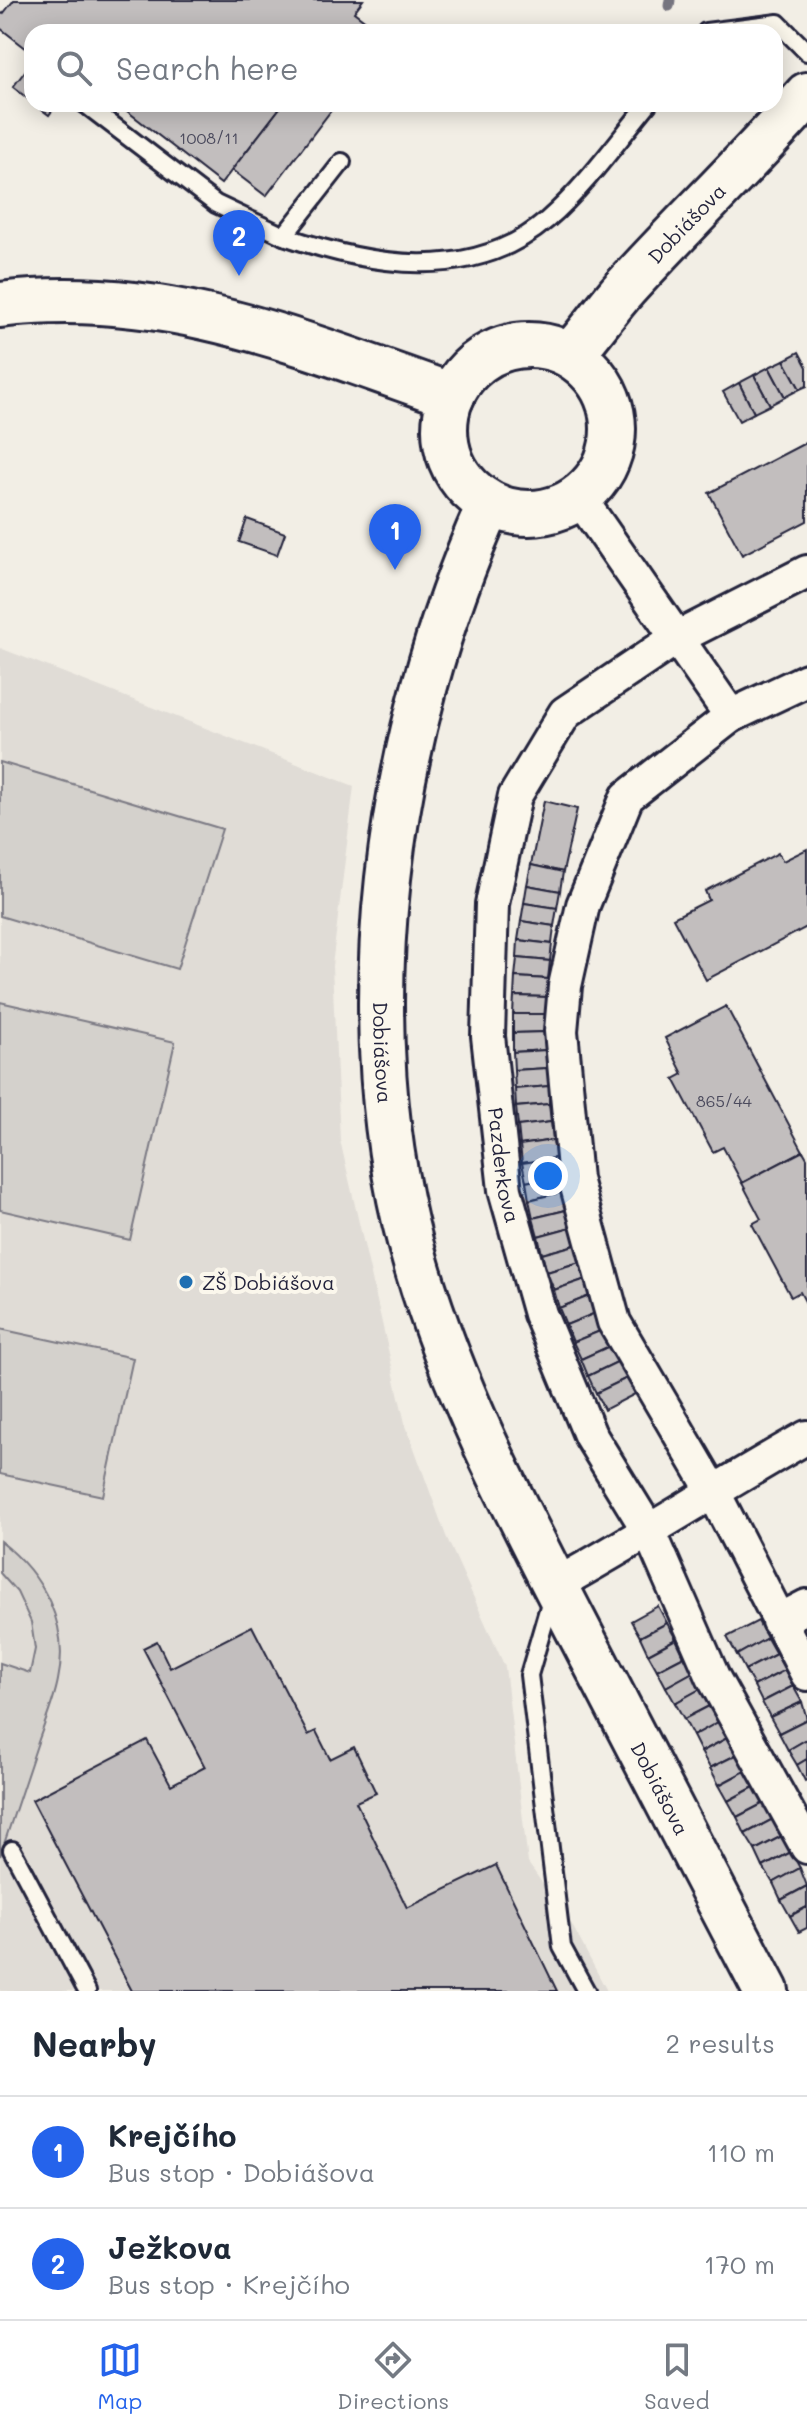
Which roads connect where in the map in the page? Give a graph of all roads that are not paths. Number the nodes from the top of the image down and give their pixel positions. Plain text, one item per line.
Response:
1 (783, 28) edge
2 (807, 52) edge
3 (807, 95) edge
4 (95, 112) edge
5 (641, 112) edge
6 (342, 162) dead end
7 (284, 236) junction
8 (0, 305) edge
9 (570, 355) junction
10 (452, 396) junction
11 (579, 497) junction
12 (490, 504) junction
13 (807, 572) edge
14 (675, 639) junction
15 (807, 680) edge
16 (731, 716) junction
17 (807, 1437) edge
18 (713, 1491) junction
19 (650, 1533) junction
20 (555, 1585) junction
21 (807, 1606) edge
22 (778, 1621) junction
23 (807, 1674) edge
24 (807, 1847) edge
25 (12, 1850) dead end
26 (87, 1991) edge
27 (586, 1991) edge
28 (766, 1991) edge

1 - 2 lane
3 - 9 street, Dobiášova
4 - 7 lane
5 - 7 lane
6 - 7 lane
8 - 10 street
9 - 10 street
9 - 11 street
10 - 12 street
11 - 12 street
11 - 14 street
12 - 20 street, Dobiášova
13 - 14 street, Pazderkova
14 - 16 street
14 - 19 street, Pazderkova
15 - 16 street
16 - 18 street
17 - 18 street
18 - 19 street
18 - 22 street
19 - 20 street
19 - 24 street, Pazderkova
20 - 27 lane
20 - 28 street, Dobiášova
21 - 22 street
22 - 23 street
25 - 26 lane

